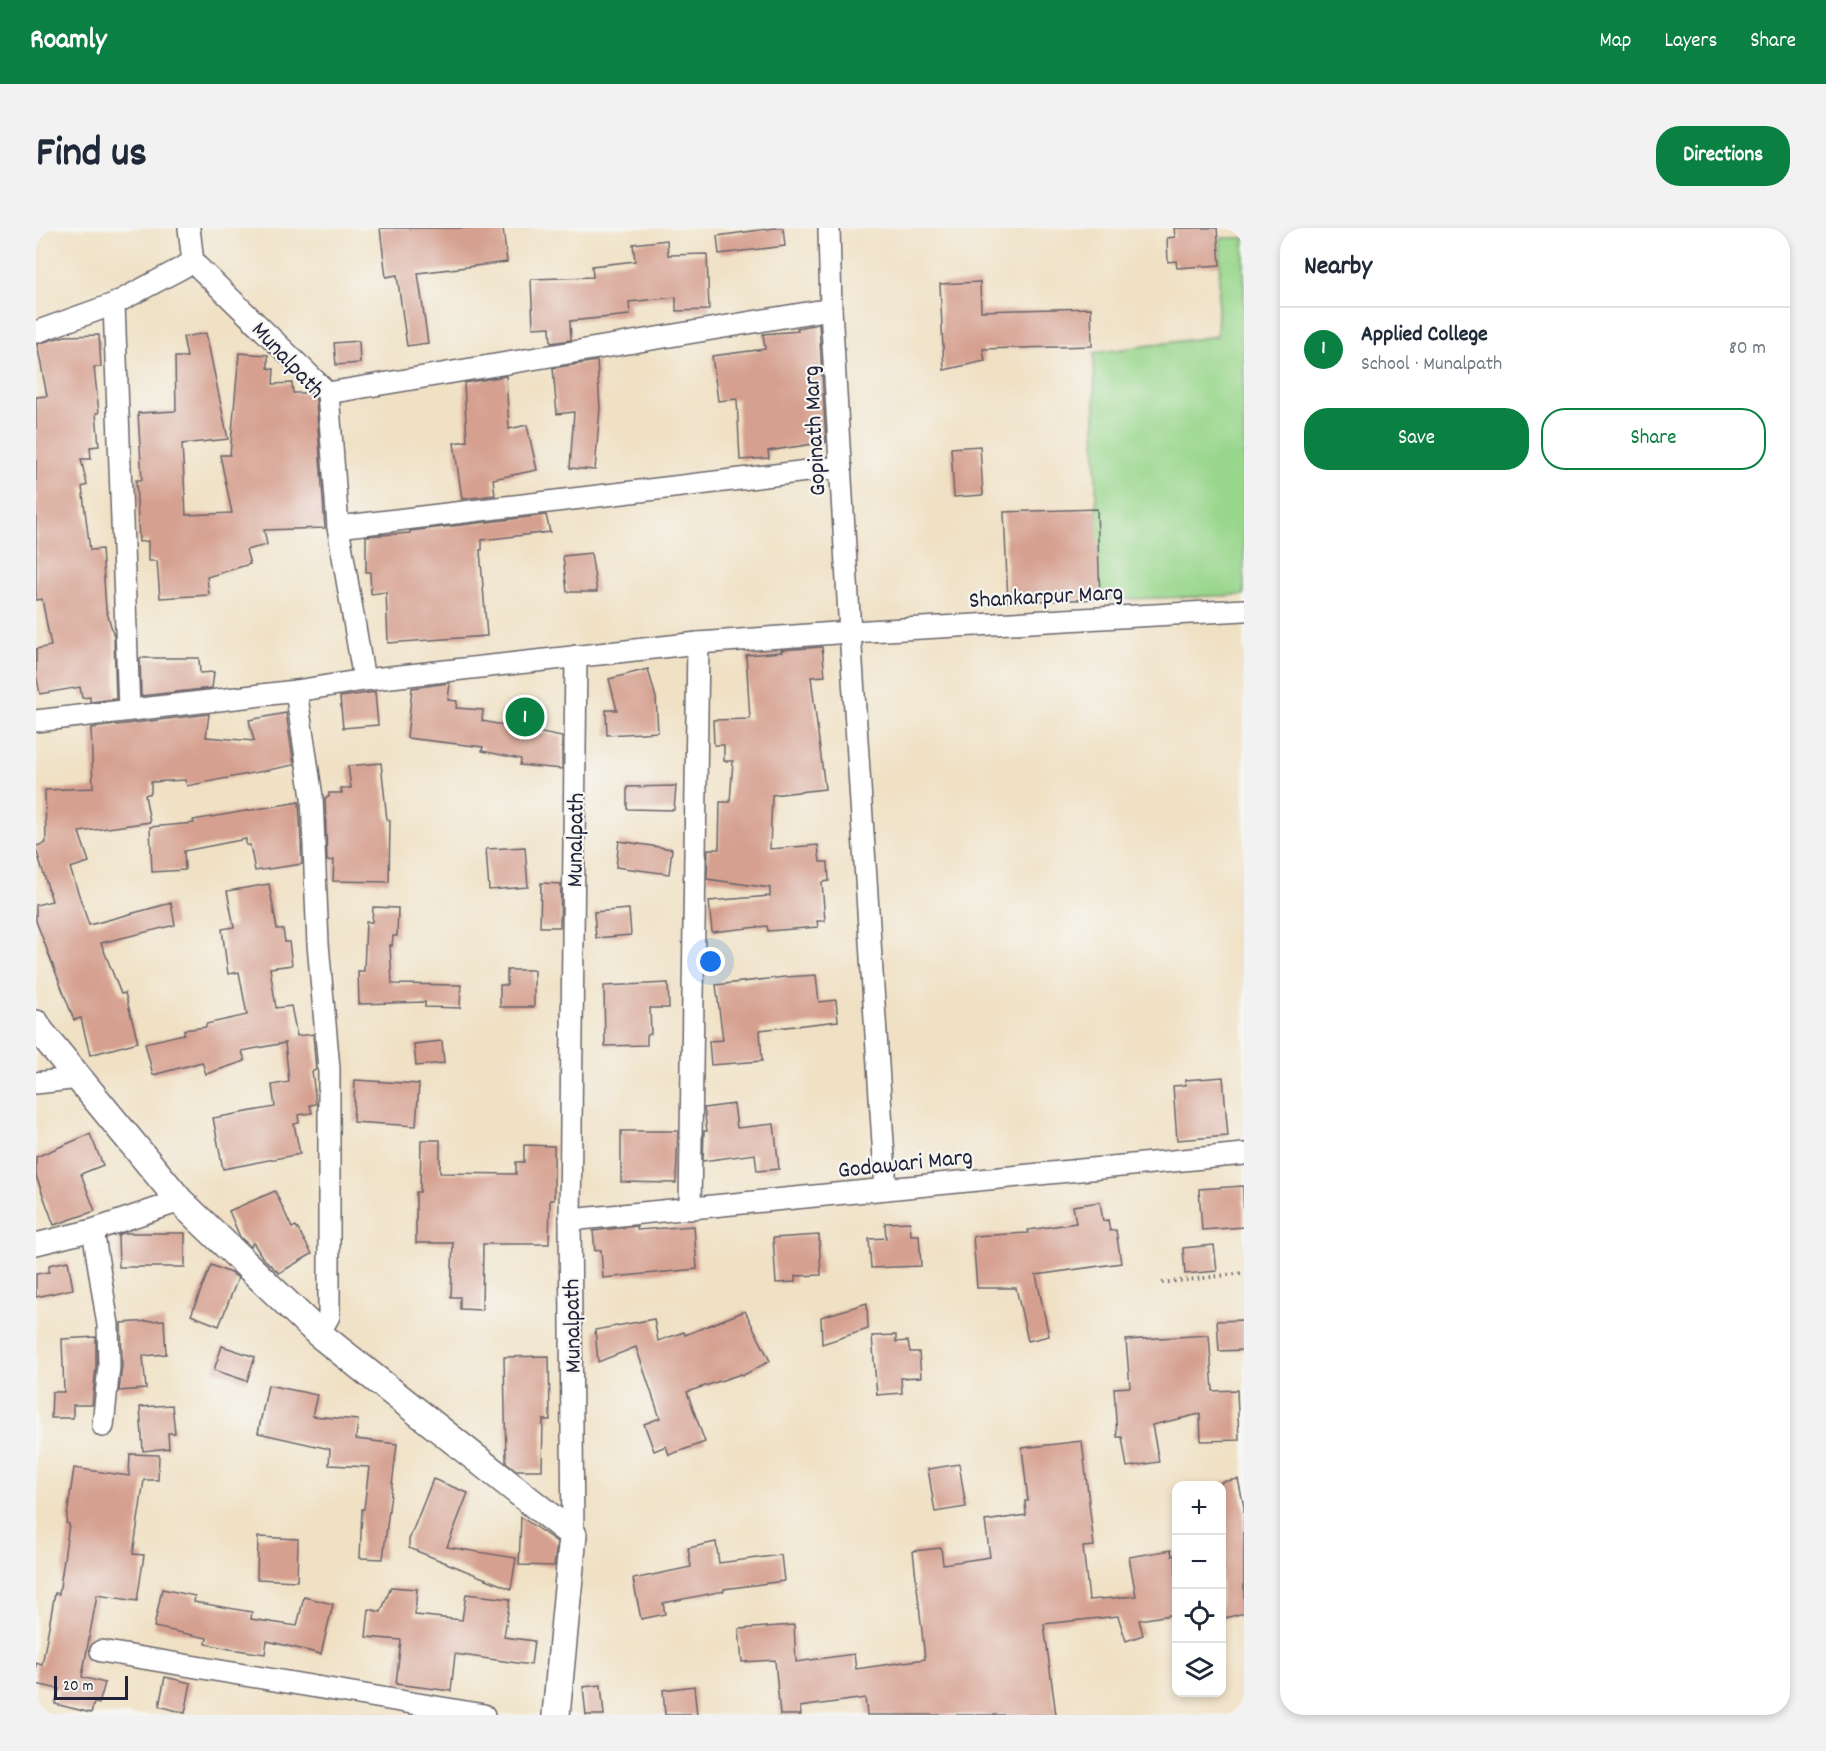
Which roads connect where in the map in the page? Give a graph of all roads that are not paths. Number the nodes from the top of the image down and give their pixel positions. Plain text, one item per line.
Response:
1 (189, 228) edge
2 (829, 228) edge
3 (193, 262) junction
4 (114, 304) junction
5 (831, 309) junction
6 (36, 332) edge
7 (328, 393) junction
8 (840, 467) junction
9 (338, 527) junction
10 (1244, 610) edge
11 (850, 632) junction
12 (698, 643) junction
13 (576, 656) junction
14 (364, 680) junction
15 (296, 691) junction
16 (129, 710) junction
17 (36, 721) edge
18 (36, 1023) edge
19 (79, 1078) junction
20 (36, 1083) edge
21 (1244, 1154) edge
22 (886, 1189) junction
23 (180, 1202) junction
24 (690, 1209) junction
25 (570, 1220) junction
26 (93, 1230) junction
27 (36, 1244) edge
28 (320, 1334) junction
29 (103, 1426) dead end
30 (573, 1535) junction
31 (101, 1651) dead end
32 (484, 1715) edge
33 (556, 1715) edge

1 - 3 street
2 - 5 street, Gopinath Marg
3 - 4 street
3 - 7 street, Munalpath
4 - 6 street
4 - 16 street
5 - 7 street
5 - 8 street, Gopinath Marg
7 - 9 street, Munalpath
8 - 9 street
8 - 11 street, Gopinath Marg
9 - 14 street, Munalpath
10 - 11 street, Shankarpur Marg
11 - 12 street, Shankarpur Marg
11 - 22 street, Gopinath Marg
12 - 13 street, Shankarpur Marg
12 - 24 street
13 - 14 street
13 - 25 street, Munalpath
14 - 15 street
15 - 16 street
15 - 28 street
16 - 17 street
18 - 19 street
19 - 20 street
19 - 23 street
21 - 22 street, Godawari Marg
22 - 24 street, Godawari Marg
23 - 26 street
23 - 28 street
24 - 25 street, Godawari Marg
25 - 30 street, Munalpath
26 - 27 street
26 - 29 street
28 - 30 street
30 - 33 street, Munalpath
31 - 32 street

